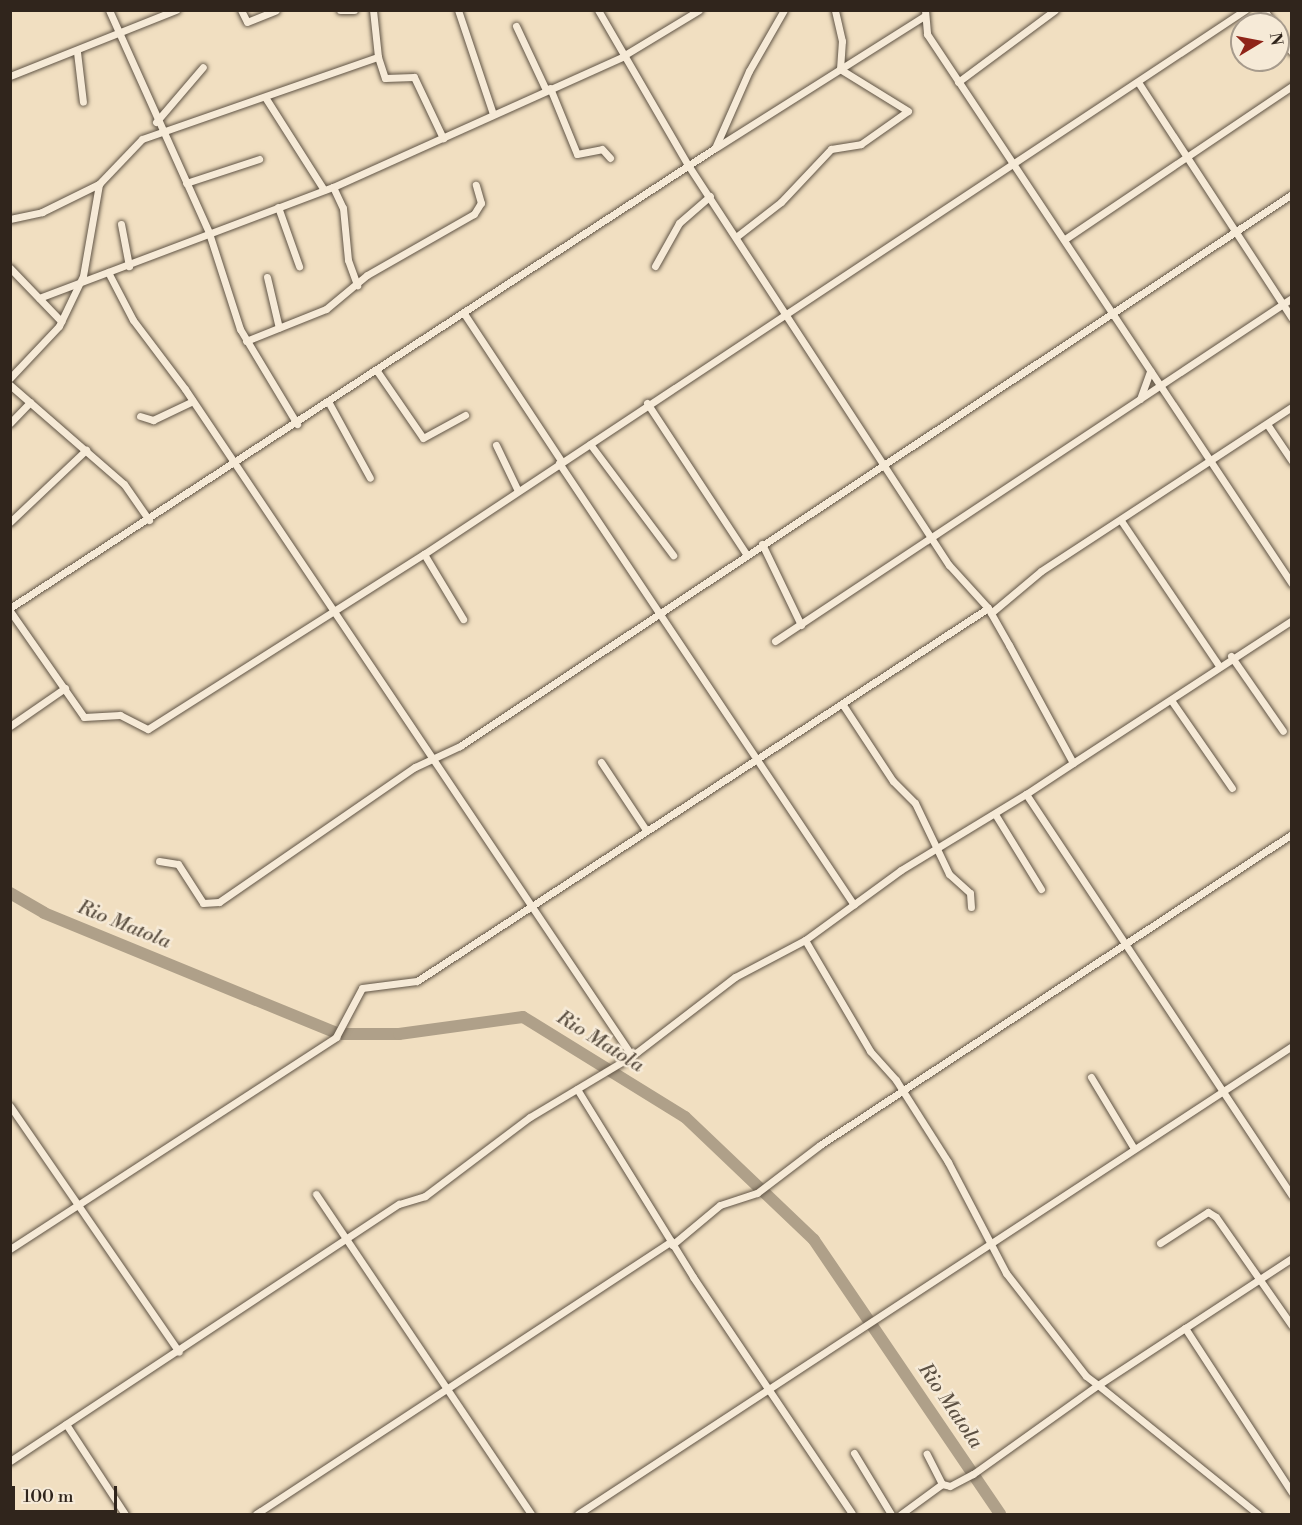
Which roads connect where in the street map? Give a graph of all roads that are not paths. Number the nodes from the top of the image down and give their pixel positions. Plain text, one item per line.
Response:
1 (109, 10) edge
2 (176, 10) edge
3 (241, 10) edge
4 (276, 10) edge
5 (340, 10) edge
6 (354, 10) edge
7 (373, 10) edge
8 (458, 10) edge
9 (598, 10) edge
10 (699, 10) edge
11 (784, 10) edge
12 (836, 10) edge
13 (1055, 10) edge
14 (1245, 10) edge
15 (924, 13) edge
16 (516, 26) dead end
17 (121, 33) junction
18 (77, 52) junction
19 (624, 56) junction
20 (378, 57) junction
21 (203, 67) dead end
22 (840, 69) junction
23 (10, 76) edge
24 (958, 82) junction
25 (1138, 82) junction
26 (1292, 86) edge
27 (548, 89) junction
28 (265, 97) junction
29 (83, 102) dead end
30 (493, 114) junction
31 (156, 122) junction
32 (160, 132) junction
33 (443, 138) junction
34 (714, 148) junction
35 (1187, 155) junction
36 (610, 158) dead end
37 (259, 159) dead end
38 (688, 165) junction
39 (1014, 168) junction
40 (186, 183) junction
41 (99, 184) junction
42 (476, 184) dead end
43 (333, 187) junction
44 (324, 190) junction
45 (1292, 194) edge
46 (710, 196) junction
47 (278, 207) junction
48 (10, 219) edge
49 (121, 224) dead end
50 (1235, 230) junction
51 (209, 233) junction
52 (736, 237) junction
53 (1065, 239) junction
54 (129, 266) junction
55 (655, 266) dead end
56 (299, 267) dead end
57 (10, 268) edge
58 (84, 269) junction
59 (108, 272) junction
60 (94, 276) junction
61 (267, 277) dead end
62 (77, 283) junction
63 (357, 285) junction
64 (39, 298) junction
65 (1292, 298) edge
66 (1283, 303) junction
67 (1112, 311) junction
68 (786, 312) junction
69 (465, 315) junction
70 (1292, 318) edge
71 (61, 321) junction
72 (279, 328) junction
73 (246, 341) junction
74 (377, 371) junction
75 (1150, 371) junction
76 (11, 375) edge
77 (10, 385) edge
78 (1161, 388) junction
79 (1140, 399) junction
80 (193, 401) junction
81 (30, 402) junction
82 (329, 403) junction
83 (647, 404) junction
84 (1292, 407) edge
85 (465, 415) dead end
86 (140, 416) dead end
87 (10, 423) edge
88 (297, 424) junction
89 (1267, 424) junction
90 (590, 444) junction
91 (496, 445) dead end
92 (86, 450) junction
93 (1210, 460) junction
94 (884, 461) junction
95 (1292, 461) edge
96 (235, 463) junction
97 (561, 463) junction
98 (370, 478) dead end
99 (518, 491) junction
100 (148, 516) junction
101 (10, 522) edge
102 (1122, 522) junction
103 (932, 537) junction
104 (762, 544) junction
105 (424, 554) junction
106 (673, 555) dead end
107 (747, 555) junction
108 (1292, 584) edge
109 (981, 601) junction
110 (10, 610) edge
111 (332, 611) junction
112 (659, 611) junction
113 (989, 611) junction
114 (977, 613) junction
115 (463, 618) dead end
116 (1292, 620) edge
117 (801, 625) junction
118 (775, 641) dead end
119 (1231, 656) junction
120 (1219, 666) junction
121 (65, 688) junction
122 (1172, 700) junction
123 (843, 705) junction
124 (10, 726) edge
125 (1283, 730) dead end
126 (431, 761) junction
127 (754, 761) junction
128 (600, 762) dead end
129 (1073, 763) junction
130 (1232, 789) dead end
131 (1026, 794) junction
132 (995, 814) junction
133 (646, 831) junction
134 (1292, 834) edge
135 (936, 850) junction
136 (159, 861) dead end
137 (1041, 889) dead end
138 (854, 905) junction
139 (971, 907) dead end
140 (528, 908) junction
141 (805, 940) junction
142 (1126, 945) junction
143 (1292, 1046) edge
144 (632, 1056) junction
145 (1091, 1077) dead end
146 (577, 1089) junction
147 (1222, 1090) junction
148 (901, 1093) junction
149 (10, 1106) edge
150 (1133, 1147) junction
151 (316, 1194) dead end
152 (1292, 1197) edge
153 (76, 1206) junction
154 (348, 1239) junction
155 (671, 1243) junction
156 (989, 1243) junction
157 (1160, 1243) dead end
158 (10, 1249) edge
159 (1292, 1258) edge
160 (1262, 1278) junction
161 (1292, 1326) edge
162 (1185, 1328) junction
163 (179, 1352) junction
164 (1098, 1385) junction
165 (446, 1389) junction
166 (770, 1389) junction
167 (66, 1424) junction
168 (854, 1453) dead end
169 (927, 1454) dead end
170 (10, 1461) edge
171 (942, 1484) junction
172 (1292, 1493) edge
173 (126, 1515) edge
174 (256, 1515) edge
175 (531, 1515) edge
176 (578, 1515) edge
177 (852, 1515) edge
178 (891, 1515) edge
179 (901, 1515) edge
180 (1258, 1515) edge

1 - 17 street
2 - 17 street
3 - 4 street
5 - 6 street
7 - 20 street
8 - 30 street
9 - 19 street
10 - 19 street
11 - 34 street
12 - 22 street
13 - 24 street
14 - 25 street
15 - 22 street
15 - 24 street
16 - 27 street
17 - 18 street
17 - 31 street
18 - 23 street
18 - 29 street
19 - 27 street
19 - 38 street
20 - 28 street
20 - 33 street
21 - 31 street
22 - 34 street
22 - 52 street
24 - 39 street
25 - 35 street
25 - 39 street
26 - 35 street
27 - 30 street
27 - 36 street
28 - 32 street
28 - 44 street
30 - 33 street
31 - 32 street
32 - 40 street
32 - 41 street
33 - 43 street
34 - 38 street
35 - 50 street
35 - 53 street
37 - 40 street
38 - 46 street
38 - 69 street
39 - 53 street
39 - 68 street
40 - 51 street
41 - 48 street
41 - 58 street
42 - 63 street
43 - 44 street
43 - 63 street
44 - 47 street
45 - 50 street
46 - 52 street
46 - 55 street
47 - 51 street
47 - 56 street
49 - 54 street
50 - 66 street
50 - 67 street
51 - 54 street
51 - 73 street
52 - 68 street
53 - 67 street
54 - 59 street
57 - 64 street
58 - 60 street
58 - 62 street
59 - 60 street
59 - 80 street
60 - 62 street
61 - 72 street
62 - 64 street
62 - 71 street
63 - 72 street
64 - 71 street
65 - 66 street
66 - 70 street
66 - 78 street
67 - 75 street
67 - 94 street
68 - 83 street
68 - 94 street
69 - 74 street
69 - 97 street
71 - 76 street
72 - 73 street
73 - 88 street
74 - 82 street
74 - 85 street
75 - 78 street
75 - 79 street
77 - 81 street
78 - 79 street
78 - 93 street
79 - 103 street
80 - 86 street
80 - 96 street
81 - 87 street
81 - 92 street
82 - 88 street
82 - 98 street
83 - 90 street
83 - 107 street
84 - 89 street
88 - 96 street
89 - 93 street
89 - 95 street
90 - 97 street
90 - 106 street
91 - 99 street
92 - 100 street
92 - 101 street
93 - 102 street
93 - 108 street
94 - 103 street
94 - 104 street
96 - 100 street
96 - 111 street
97 - 99 street
97 - 112 street
99 - 105 street
100 - 110 street
102 - 113 street
102 - 120 street
103 - 109 street
103 - 117 street
104 - 107 street
104 - 117 street
105 - 111 street
105 - 115 street
107 - 112 street
109 - 113 street
109 - 114 street
110 - 121 street
111 - 121 street
111 - 126 street
112 - 126 street
112 - 127 street
113 - 114 street
113 - 129 street
114 - 123 street
116 - 119 street
117 - 118 street
119 - 120 street
119 - 125 street
120 - 122 street
121 - 124 street
122 - 129 street
122 - 130 street
123 - 127 street
123 - 135 street
126 - 136 street
126 - 140 street
127 - 133 street
127 - 138 street
128 - 133 street
129 - 131 street
131 - 132 street
131 - 142 street
132 - 135 street
132 - 137 street
133 - 140 street
134 - 142 street
135 - 138 street
135 - 139 street
138 - 141 street
140 - 144 street
140 - 153 street
141 - 144 street
141 - 148 street
142 - 147 street
142 - 148 street
143 - 147 street
144 - 146 street
145 - 150 street
146 - 154 street
146 - 155 street
147 - 150 street
147 - 152 street
148 - 155 street
148 - 156 street
149 - 153 street
150 - 156 street
151 - 154 street
153 - 158 street
153 - 163 street
154 - 163 street
154 - 165 street
155 - 165 street
155 - 166 street
156 - 164 street
156 - 166 street
157 - 160 street
159 - 160 street
160 - 161 street
160 - 162 street
162 - 164 street
162 - 172 street
163 - 167 street
164 - 171 street
164 - 180 street
165 - 174 street
165 - 175 street
166 - 176 street
166 - 177 street
167 - 170 street
167 - 173 street
168 - 178 street
169 - 171 street
171 - 179 street

